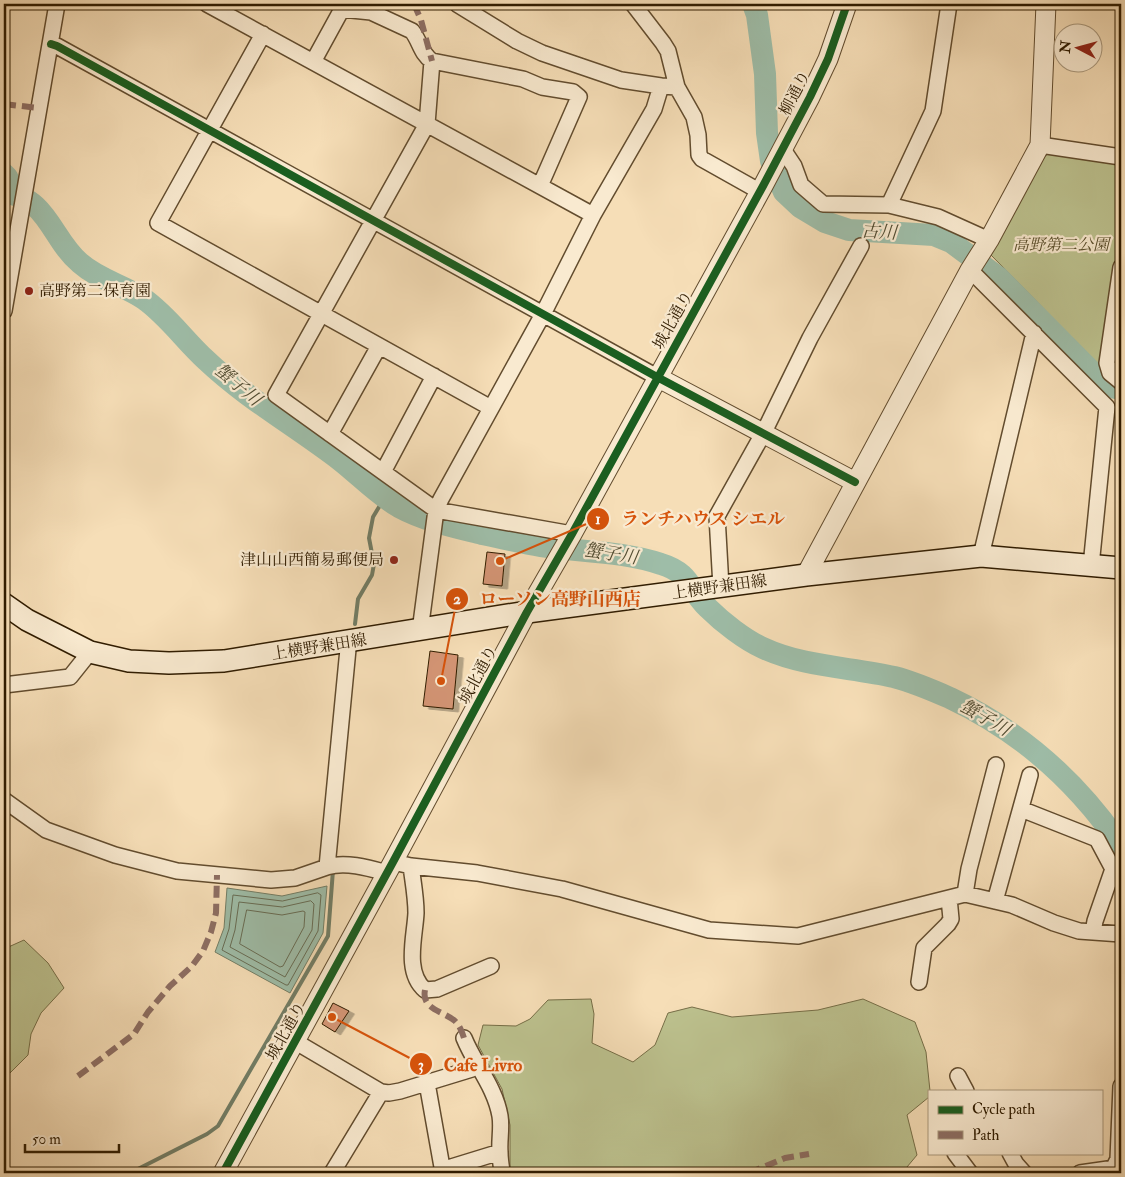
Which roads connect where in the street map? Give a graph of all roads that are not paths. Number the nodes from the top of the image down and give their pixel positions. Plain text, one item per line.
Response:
1 (57, 4) edge
2 (207, 4) edge
3 (457, 4) edge
4 (633, 4) edge
5 (847, 4) edge
6 (949, 4) edge
7 (1046, 4) edge
8 (263, 34) junction
9 (50, 44) junction
10 (432, 61) junction
11 (313, 62) junction
12 (660, 86) junction
13 (677, 87) junction
14 (427, 124) junction
15 (209, 130) junction
16 (1040, 145) junction
17 (781, 149) junction
18 (1121, 157) edge
19 (540, 186) junction
20 (761, 188) junction
21 (889, 205) junction
22 (593, 216) junction
23 (373, 220) junction
24 (989, 240) junction
25 (861, 246) dead end
26 (1121, 267) edge
27 (970, 270) junction
28 (4, 311) edge
29 (321, 314) junction
30 (543, 314) junction
31 (1034, 333) junction
32 (379, 346) junction
33 (434, 376) junction
34 (657, 377) junction
35 (1121, 382) edge
36 (491, 408) junction
37 (764, 432) junction
38 (330, 434) junction
39 (383, 472) junction
40 (855, 482) junction
41 (436, 510) junction
42 (570, 537) junction
43 (981, 556) junction
44 (1091, 566) junction
45 (1121, 568) edge
46 (806, 575) junction
47 (704, 589) junction
48 (4, 604) edge
49 (527, 612) junction
50 (420, 631) junction
51 (348, 642) junction
52 (90, 652) junction
53 (4, 685) edge
54 (996, 765) dead end
55 (1030, 775) dead end
56 (4, 800) edge
57 (1021, 809) junction
58 (327, 867) junction
59 (397, 867) junction
60 (965, 894) junction
61 (949, 898) junction
62 (995, 901) junction
63 (1093, 932) junction
64 (1121, 934) edge
65 (491, 966) dead end
66 (919, 982) dead end
67 (464, 1038) dead end
68 (296, 1042) junction
69 (477, 1065) junction
70 (958, 1076) dead end
71 (427, 1083) junction
72 (1121, 1086) edge
73 (965, 1090) edge
74 (381, 1092) junction
75 (500, 1152) junction
76 (956, 1154) edge
77 (1011, 1154) edge
78 (1117, 1167) edge
79 (502, 1171) dead end
80 (223, 1173) edge
81 (332, 1173) edge
82 (970, 1173) edge
83 (1024, 1173) edge
84 (1080, 1173) edge

1 - 9 street
2 - 8 street
3 - 12 street
4 - 13 street
5 - 17 street, 柳通り
6 - 21 street
7 - 16 street
8 - 11 street
8 - 15 street
9 - 15 street
9 - 28 street
10 - 11 street
10 - 14 street
10 - 19 street
11 - 14 street
12 - 13 street
12 - 22 street
13 - 20 street
14 - 19 street
14 - 23 street
15 - 23 street
15 - 29 street
16 - 18 street
16 - 24 street
17 - 20 street, 柳通り
17 - 21 street
19 - 22 street
20 - 34 street, 城北通り
21 - 24 street
22 - 30 street
23 - 29 street
23 - 30 street
24 - 27 street
25 - 37 street
26 - 35 street
27 - 31 street
27 - 40 street
29 - 32 street
29 - 38 street
30 - 34 street
30 - 36 street
31 - 43 street
31 - 44 street
32 - 33 street
32 - 38 street
33 - 36 street
33 - 39 street
34 - 37 street
34 - 42 street, 城北通り
36 - 41 street
37 - 40 street
37 - 47 street
38 - 39 street
39 - 41 street
40 - 46 street
41 - 42 street
41 - 50 street
42 - 49 street, 城北通り
43 - 44 main road, 上横野兼田線
43 - 46 main road, 上横野兼田線
44 - 45 main road, 上横野兼田線
46 - 47 main road, 上横野兼田線
47 - 49 main road, 上横野兼田線
48 - 52 main road, 上横野兼田線
49 - 50 main road, 上横野兼田線
49 - 59 street, 城北通り
50 - 51 main road, 上横野兼田線
51 - 52 main road, 上横野兼田線
51 - 58 street
52 - 53 street
54 - 60 street
55 - 57 street
56 - 58 street
57 - 62 street
57 - 63 street
58 - 59 street
59 - 61 street
59 - 65 street
59 - 68 street, 城北通り
60 - 61 street
60 - 62 street
61 - 66 street
62 - 63 street
63 - 64 street
67 - 69 street
68 - 74 street
68 - 80 street, 城北通り
69 - 71 street
69 - 75 street
70 - 73 street
71 - 74 street
71 - 75 street
72 - 78 street
74 - 81 street
75 - 79 street
76 - 82 street
77 - 83 street
78 - 84 street

